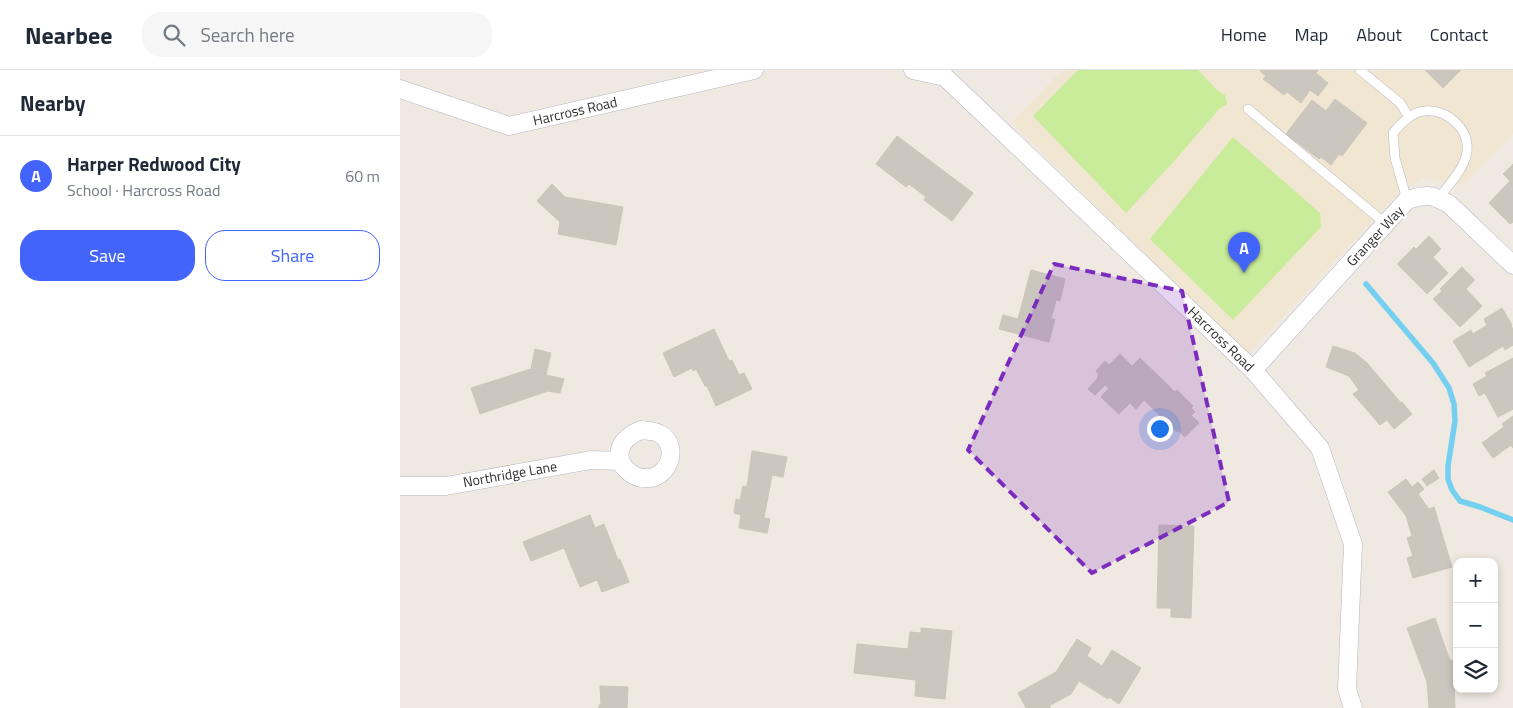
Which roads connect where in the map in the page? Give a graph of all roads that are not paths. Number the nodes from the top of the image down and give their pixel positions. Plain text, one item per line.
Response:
1 (754, 70) edge
2 (913, 70) edge
3 (1360, 70) edge
4 (947, 74) edge
5 (400, 89) edge
6 (1248, 109) dead end
7 (1409, 117) junction
8 (1439, 198) junction
9 (1407, 200) junction
10 (1386, 224) junction
11 (1513, 265) edge
12 (1253, 370) junction
13 (620, 461) dead end
14 (400, 486) edge
15 (1353, 708) edge

1 - 5 street, Harcross Road
2 - 4 street, Harcross Road
3 - 7 lane
4 - 12 street, Harcross Road
6 - 10 lane
7 - 8 lane
7 - 9 lane
8 - 9 street, Granger Way
8 - 11 street
9 - 10 street, Granger Way
10 - 12 street, Granger Way
12 - 15 street, Harcross Road
13 - 14 street, Northridge Lane

